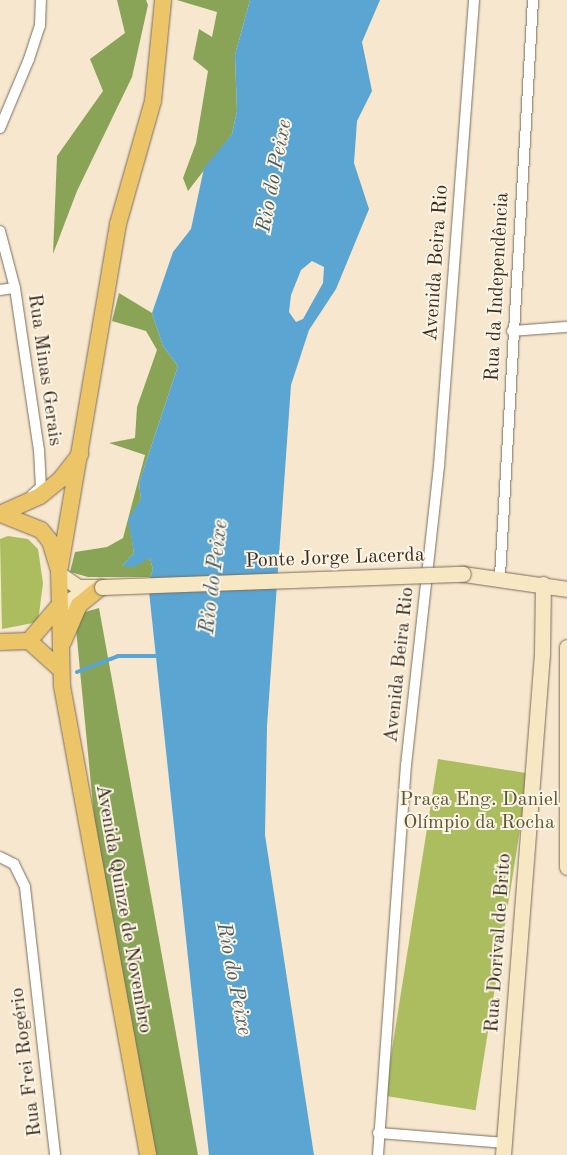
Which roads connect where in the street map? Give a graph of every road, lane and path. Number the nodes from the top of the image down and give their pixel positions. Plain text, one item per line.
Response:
1 (41, 0) edge
2 (163, 0) edge
3 (474, 0) edge
4 (533, 0) edge
5 (0, 128) edge
6 (0, 231) edge
7 (15, 288) junction
8 (0, 290) edge
9 (567, 327) edge
10 (512, 331) junction
11 (81, 453) junction
12 (20, 506) junction
13 (1, 514) edge
14 (59, 572) junction
15 (500, 576) junction
16 (543, 584) junction
17 (98, 587) junction
18 (567, 589) edge
19 (58, 608) junction
20 (29, 641) junction
21 (0, 643) edge
22 (567, 647) edge
23 (60, 669) junction
24 (566, 841) edge
25 (0, 857) edge
26 (567, 867) edge
27 (378, 1133) junction
28 (503, 1149) edge
29 (55, 1155) edge
30 (148, 1155) edge
31 (378, 1155) edge

1 - 5 street
2 - 11 main road
3 - 27 street, Avenida Beira Rio
4 - 10 street, Rua da Independência
6 - 7 street, Rua Minas Gerais
7 - 8 street
7 - 12 street, Rua Minas Gerais
9 - 10 street
10 - 15 street, Rua da Independência
11 - 12 main road
11 - 14 main road
12 - 13 main road
13 - 14 main road
14 - 17 street, Ponte Jorge Lacerda
14 - 19 main road, Avenida Quinze de Novembro
15 - 16 street, Ponte Jorge Lacerda
15 - 17 street, Ponte Jorge Lacerda, bridge
16 - 18 street, Ponte Jorge Lacerda
16 - 28 street, Rua Dorival de Brito
17 - 19 street
17 - 23 main road
19 - 20 main road
19 - 23 main road, Avenida Quinze de Novembro
20 - 21 main road
20 - 23 main road
22 - 24 street
23 - 30 main road, Avenida Quinze de Novembro
24 - 26 street
25 - 29 street, Rua Frei Rogério
27 - 28 street
27 - 31 street, Avenida Beira Rio

